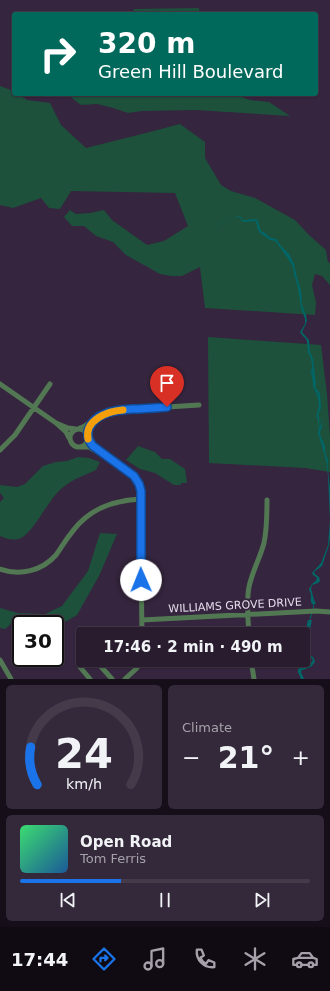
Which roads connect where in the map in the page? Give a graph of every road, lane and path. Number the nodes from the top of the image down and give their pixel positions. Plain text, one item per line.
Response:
1 (0, 384) edge
2 (50, 384) dead end
3 (199, 405) dead end
4 (34, 408) junction
5 (102, 415) junction
6 (56, 423) junction
7 (77, 429) junction
8 (88, 437) junction
9 (70, 440) junction
10 (81, 447) junction
11 (0, 450) edge
12 (106, 456) junction
13 (141, 499) junction
14 (267, 500) dead end
15 (0, 570) edge
16 (330, 612) edge
17 (248, 615) junction
18 (142, 620) junction
19 (142, 627) edge
20 (249, 627) edge
21 (0, 660) edge
22 (80, 667) edge
23 (101, 667) edge
24 (138, 667) edge
25 (252, 667) edge
26 (11, 679) edge
27 (90, 679) edge
28 (112, 679) edge
29 (125, 679) edge
30 (254, 679) edge

1 - 4 street
2 - 4 street
3 - 5 street
4 - 6 street
4 - 11 street
5 - 7 street
5 - 8 street
6 - 7 street
6 - 9 street
7 - 8 street
7 - 9 street
8 - 10 street
8 - 12 street
9 - 10 street
10 - 12 street
12 - 13 street
13 - 15 street
13 - 18 street
14 - 17 street
16 - 17 street, WILLIAMS GROVE DRIVE
17 - 18 street, WILLIAMS GROVE DRIVE
17 - 20 street
18 - 19 street
21 - 26 street
22 - 27 street
23 - 28 street
24 - 29 street
25 - 30 street

